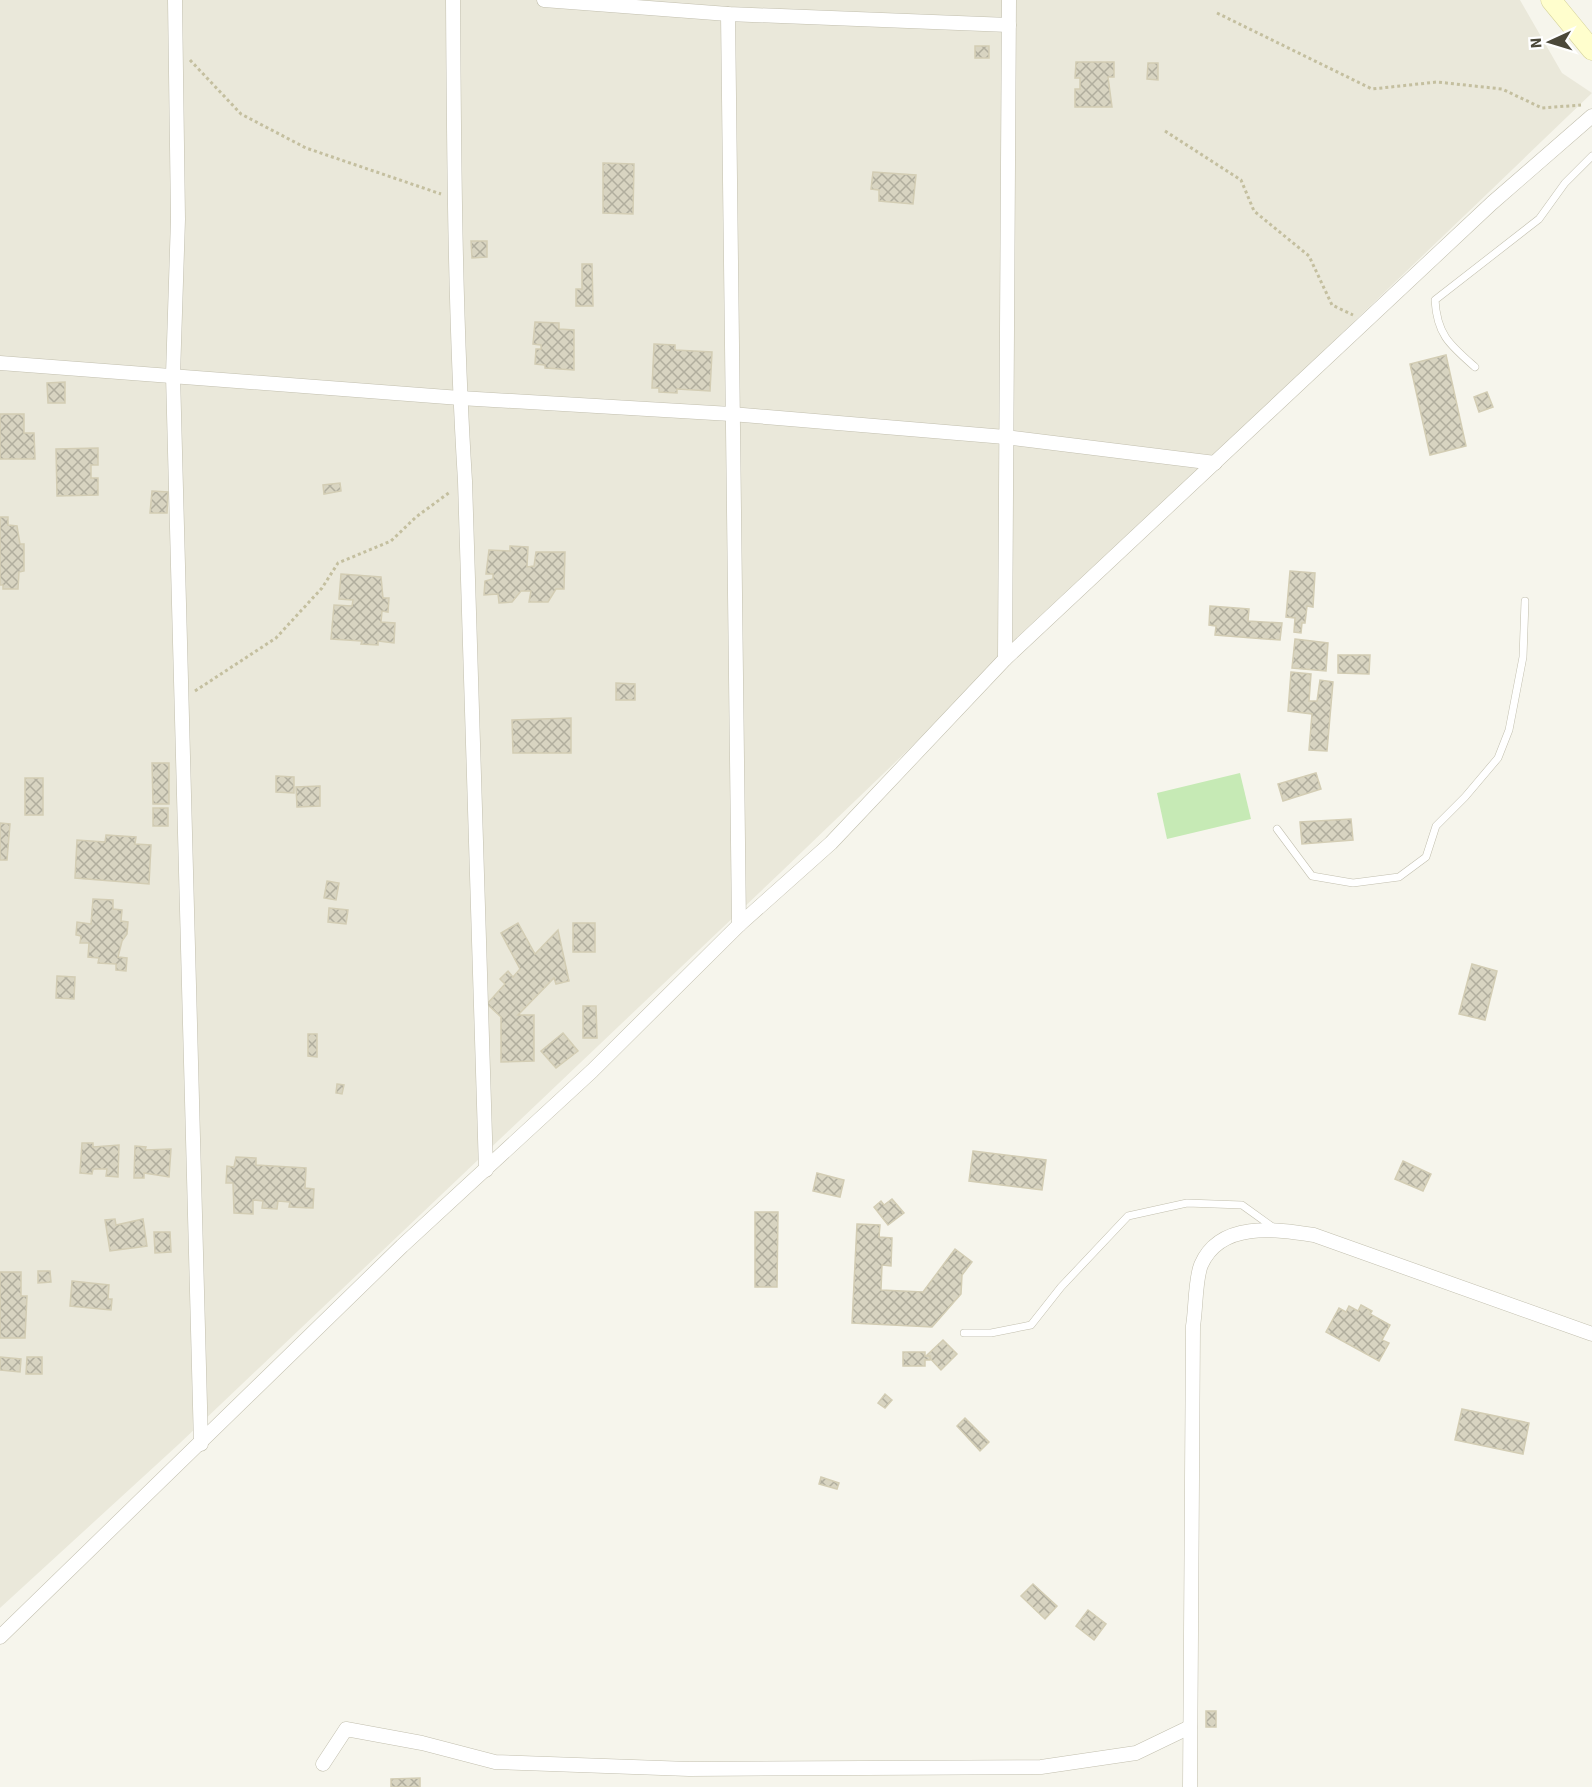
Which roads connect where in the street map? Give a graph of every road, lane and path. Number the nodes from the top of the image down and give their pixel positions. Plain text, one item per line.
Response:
1 (175, 0) edge
2 (453, 0) edge
3 (544, 0) edge
4 (1009, 0) edge
5 (1551, 0) edge
6 (1217, 13) dead end
7 (728, 14) junction
8 (1009, 25) junction
9 (176, 42) junction
10 (1592, 50) edge
11 (1582, 105) dead end
12 (1592, 116) edge
13 (1165, 131) dead end
14 (1592, 156) edge
15 (454, 198) junction
16 (1366, 321) junction
17 (0, 363) edge
18 (1475, 367) dead end
19 (173, 375) junction
20 (460, 398) junction
21 (731, 414) junction
22 (1005, 437) junction
23 (1215, 463) junction
24 (465, 481) junction
25 (1526, 602) dead end
26 (1005, 659) junction
27 (181, 700) junction
28 (1277, 829) dead end
29 (739, 925) junction
30 (486, 1170) junction
31 (1276, 1230) junction
32 (964, 1333) dead end
33 (1592, 1334) edge
34 (201, 1444) junction
35 (0, 1637) edge
36 (1190, 1726) junction
37 (323, 1764) dead end
38 (1190, 1787) edge

1 - 9 street
2 - 15 street
3 - 7 street
4 - 8 street
5 - 10 street
6 - 11 path
7 - 8 street
7 - 21 street
8 - 22 street
9 - 15 path
9 - 19 street
12 - 16 street
13 - 16 path
14 - 18 lane
15 - 20 street
16 - 23 street
17 - 19 street
19 - 20 street
19 - 27 street
20 - 21 street
20 - 24 street
21 - 22 street
21 - 29 street
22 - 23 street
22 - 26 street
23 - 26 street
24 - 27 path
24 - 30 street
25 - 28 lane
26 - 29 street
27 - 34 street
29 - 30 street
30 - 34 street
31 - 32 lane
31 - 33 street
31 - 36 street
34 - 35 street
36 - 37 street
36 - 38 street

